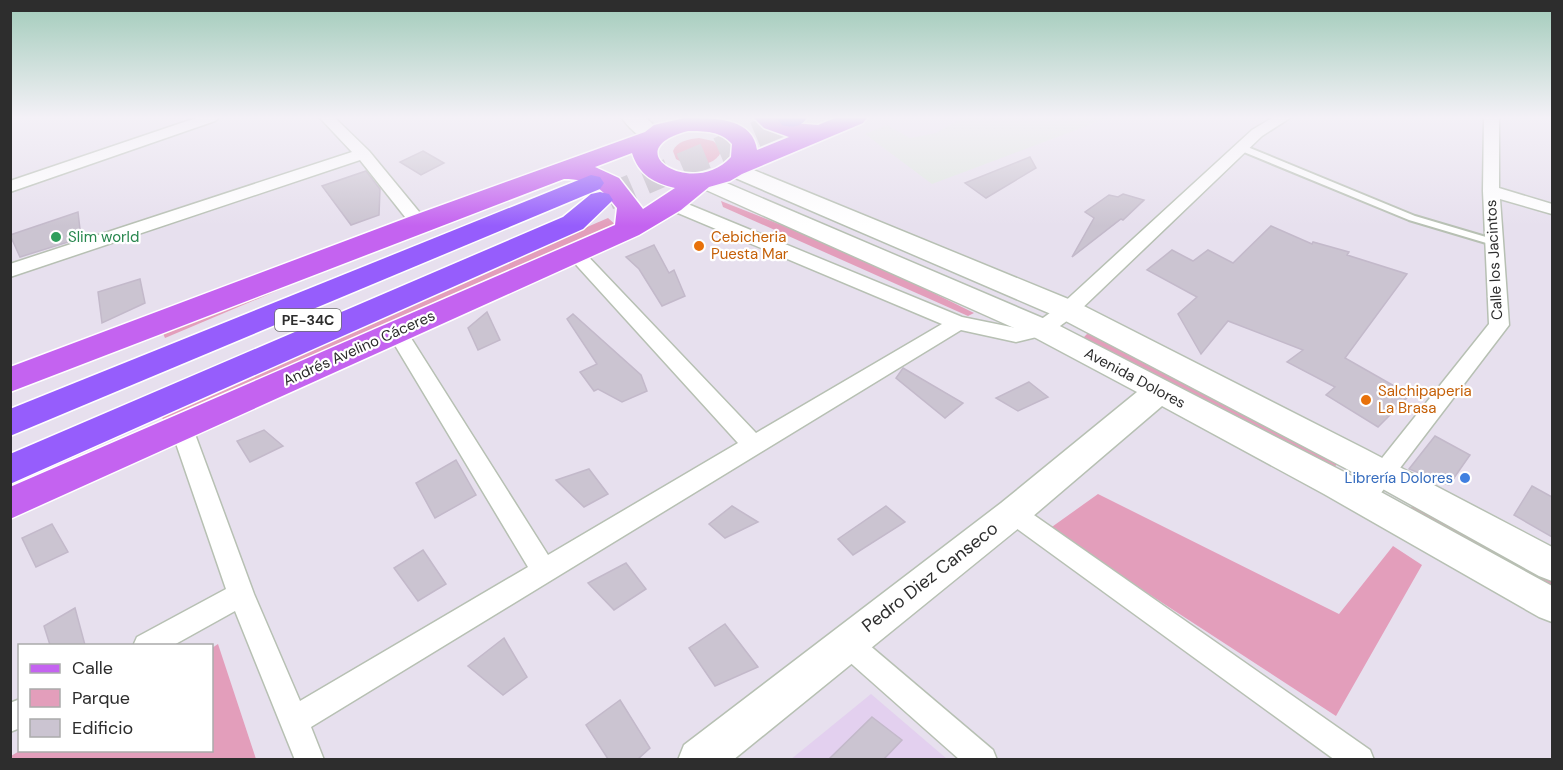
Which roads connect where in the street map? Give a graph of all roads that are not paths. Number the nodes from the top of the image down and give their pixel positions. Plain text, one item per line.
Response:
1 (106, 154) edge
2 (363, 154) joint
3 (633, 154) edge
4 (643, 154) edge
5 (745, 154) edge
6 (770, 154) edge
7 (1236, 154) edge
8 (1256, 154) edge
9 (1491, 154) edge
10 (735, 168) junction
11 (702, 180) junction
12 (523, 186) junction
13 (10, 187) edge
14 (591, 188) junction
15 (1491, 191) junction
16 (672, 204) junction
17 (1552, 208) edge
18 (419, 223) junction
19 (629, 229) junction
20 (1493, 242) junction
21 (575, 253) junction
22 (10, 271) edge
23 (1068, 310) junction
24 (386, 322) junction
25 (958, 322) junction
26 (1029, 332) junction
27 (10, 380) edge
28 (1159, 391) junction
29 (10, 408) edge
30 (10, 423) edge
31 (181, 426) junction
32 (753, 445) junction
33 (10, 447) edge
34 (10, 470) edge
35 (1383, 474) junction
36 (1363, 499) junction
37 (10, 504) edge
38 (1013, 513) junction
39 (1552, 565) edge
40 (544, 570) junction
41 (241, 594) junction
42 (1552, 604) edge
43 (846, 642) junction
44 (148, 644) edge
45 (295, 720) junction
46 (310, 759) edge
47 (699, 759) edge
48 (983, 759) edge
49 (1360, 759) edge

1 - 13 street
2 - 18 street
2 - 22 street
3 - 14 main road
4 - 11 main road
5 - 10 main road
6 - 10 main road
7 - 23 street
8 - 20 lane
9 - 15 street, Calle los Jacintos
10 - 11 main road
10 - 23 main road, Avenida Dolores
11 - 16 main road, Andrés Avelino Cáceres
11 - 26 main road, Avenida Dolores
12 - 14 main road
12 - 18 main road
12 - 29 highway
14 - 19 main road
14 - 24 highway
14 - 30 highway, PE-34C
14 - 33 highway, PE-34C
15 - 17 street
15 - 20 street, Calle los Jacintos
16 - 19 main road, Andrés Avelino Cáceres
16 - 25 street
18 - 27 main road
19 - 21 main road, Andrés Avelino Cáceres
20 - 35 street, Calle los Jacintos
21 - 24 main road, Andrés Avelino Cáceres
21 - 32 street
23 - 26 street
23 - 35 main road, Avenida Dolores
24 - 31 main road, Andrés Avelino Cáceres
24 - 34 highway
24 - 40 street
25 - 26 street
25 - 32 street
26 - 28 main road, Avenida Dolores
28 - 36 main road, Avenida Dolores
28 - 38 main road, Pedro Diez Canseco
31 - 37 main road, Andrés Avelino Cáceres
31 - 41 street
32 - 40 street
35 - 36 street, Calle los Jacintos
35 - 39 main road, Avenida Dolores
36 - 42 main road, Avenida Dolores
38 - 43 main road, Pedro Diez Canseco
38 - 49 street
40 - 45 street
41 - 44 street
41 - 45 street
43 - 47 main road, Pedro Diez Canseco
43 - 48 street
45 - 46 street

